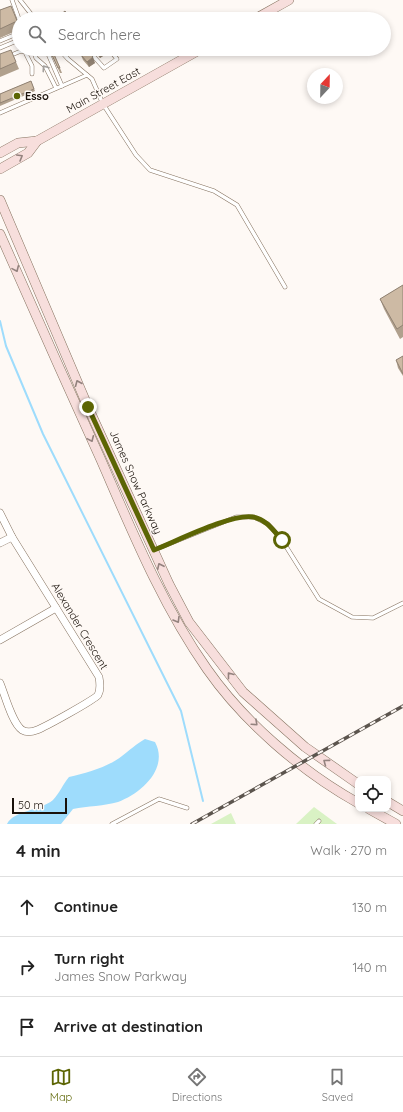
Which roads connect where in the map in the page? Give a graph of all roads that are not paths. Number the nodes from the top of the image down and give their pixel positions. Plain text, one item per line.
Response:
1 (12, 0) edge
2 (20, 0) edge
3 (289, 0) edge
4 (16, 12) edge
5 (29, 12) edge
6 (268, 12) edge
7 (12, 36) edge
8 (0, 41) edge
9 (12, 43) edge
10 (0, 48) edge
11 (12, 55) edge
12 (27, 56) edge
13 (35, 56) edge
14 (49, 56) edge
15 (66, 56) edge
16 (93, 56) edge
17 (114, 56) edge
18 (189, 56) edge
19 (6, 58) edge
20 (32, 74) dead end
21 (86, 75) junction
22 (62, 86) junction
23 (56, 88) junction
24 (103, 104) junction
25 (0, 113) edge
26 (37, 141) junction
27 (0, 153) edge
28 (0, 169) edge
29 (0, 200) edge
30 (0, 234) edge
31 (285, 287) dead end
32 (0, 513) edge
33 (12, 536) junction
34 (0, 543) edge
35 (154, 550) junction
36 (403, 603) edge
37 (56, 608) junction
38 (0, 640) edge
39 (0, 683) edge
40 (355, 782) edge
41 (355, 801) edge
42 (391, 804) edge
43 (187, 808) dead end
44 (403, 811) edge
45 (375, 812) edge
46 (112, 824) edge
47 (396, 824) edge

1 - 4 lane
2 - 5 lane
3 - 6 main road
7 - 8 lane
9 - 10 lane
11 - 19 lane
12 - 20 lane
23 -> 13 lane
14 - 22 lane
15 - 21 lane
16 - 17 lane
18 - 24 main road, Main Street East
21 - 22 lane
21 - 24 lane
22 - 23 lane
23 - 25 lane
24 - 26 main road, Main Street East
24 - 31 lane
26 - 27 main road, Main Street East
28 -> 26 main road, Main Street East
35 -> 29 main road, James Snow Parkway
30 -> 41 main road, James Snow Parkway
32 - 33 street, Alexander Crescent
33 - 34 street
33 - 37 street, Alexander Crescent
35 - 36 lane
40 -> 35 main road, James Snow Parkway
37 - 38 street
37 - 39 street, Alexander Crescent
42 - 44 main road
43 - 46 lane
45 - 47 main road

